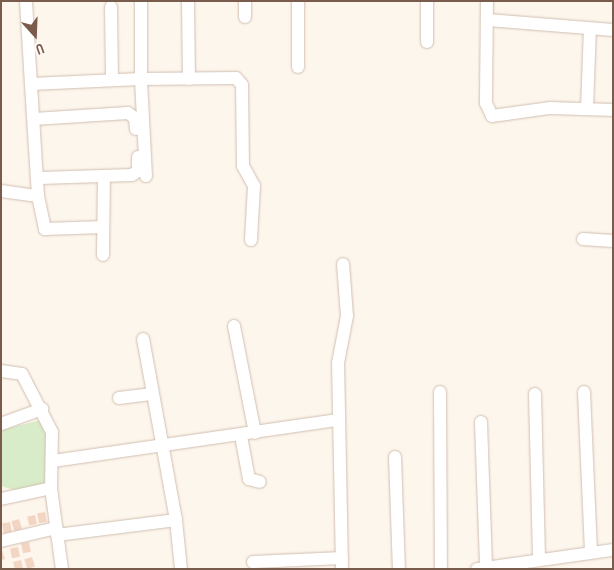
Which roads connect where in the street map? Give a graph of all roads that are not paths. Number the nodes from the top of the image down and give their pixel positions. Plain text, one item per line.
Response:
1 (26, 1) edge
2 (141, 1) edge
3 (188, 1) edge
4 (245, 1) edge
5 (298, 1) edge
6 (427, 1) edge
7 (487, 1) edge
8 (111, 7) dead end
9 (245, 18) dead end
10 (488, 20) junction
11 (590, 29) junction
12 (613, 30) edge
13 (427, 42) dead end
14 (298, 67) dead end
15 (141, 79) junction
16 (189, 79) junction
17 (112, 80) junction
18 (31, 84) junction
19 (586, 109) junction
20 (613, 110) edge
21 (34, 120) junction
22 (104, 176) junction
23 (146, 176) dead end
24 (40, 178) junction
25 (1, 191) edge
26 (38, 196) junction
27 (103, 227) junction
28 (583, 239) dead end
29 (251, 240) dead end
30 (613, 241) edge
31 (103, 255) dead end
32 (343, 264) dead end
33 (234, 326) dead end
34 (143, 339) dead end
35 (1, 372) edge
36 (440, 392) dead end
37 (584, 392) dead end
38 (153, 394) junction
39 (535, 394) dead end
40 (119, 398) dead end
41 (42, 409) junction
42 (338, 420) junction
43 (481, 422) dead end
44 (1, 424) edge
45 (255, 433) junction
46 (241, 436) junction
47 (163, 446) junction
48 (395, 456) dead end
49 (53, 461) junction
50 (260, 482) dead end
51 (51, 488) junction
52 (1, 499) edge
53 (176, 520) junction
54 (57, 531) junction
55 (1, 541) edge
56 (613, 550) edge
57 (590, 551) junction
58 (539, 558) junction
59 (253, 562) dead end
60 (342, 563) edge
61 (481, 567) edge
62 (62, 569) edge
63 (181, 569) edge
64 (399, 569) edge
65 (441, 569) edge

1 - 18 street
2 - 15 street
3 - 16 street
4 - 9 street
5 - 14 street
6 - 13 street
7 - 10 street
8 - 17 street
10 - 11 street
10 - 19 street
11 - 12 street
11 - 19 street
15 - 16 street
15 - 17 street
15 - 23 street
16 - 29 street
17 - 18 street
18 - 21 street
19 - 20 street
21 - 22 street
21 - 24 street
22 - 24 street
22 - 27 street
24 - 26 street
25 - 26 street
26 - 27 street
27 - 31 street
28 - 30 street
32 - 42 street
33 - 45 street
34 - 38 street
35 - 41 street
36 - 65 street
37 - 57 street
38 - 40 street
38 - 47 street
39 - 58 street
41 - 44 street
41 - 49 street
42 - 45 street
42 - 60 street
43 - 61 street
45 - 46 street
46 - 47 street
46 - 50 street
47 - 49 street
47 - 53 street
48 - 64 street
49 - 51 street
51 - 52 street
51 - 54 street
53 - 54 street
53 - 63 street
54 - 55 street
54 - 62 street
56 - 57 street
57 - 58 street
58 - 61 street
59 - 60 street

